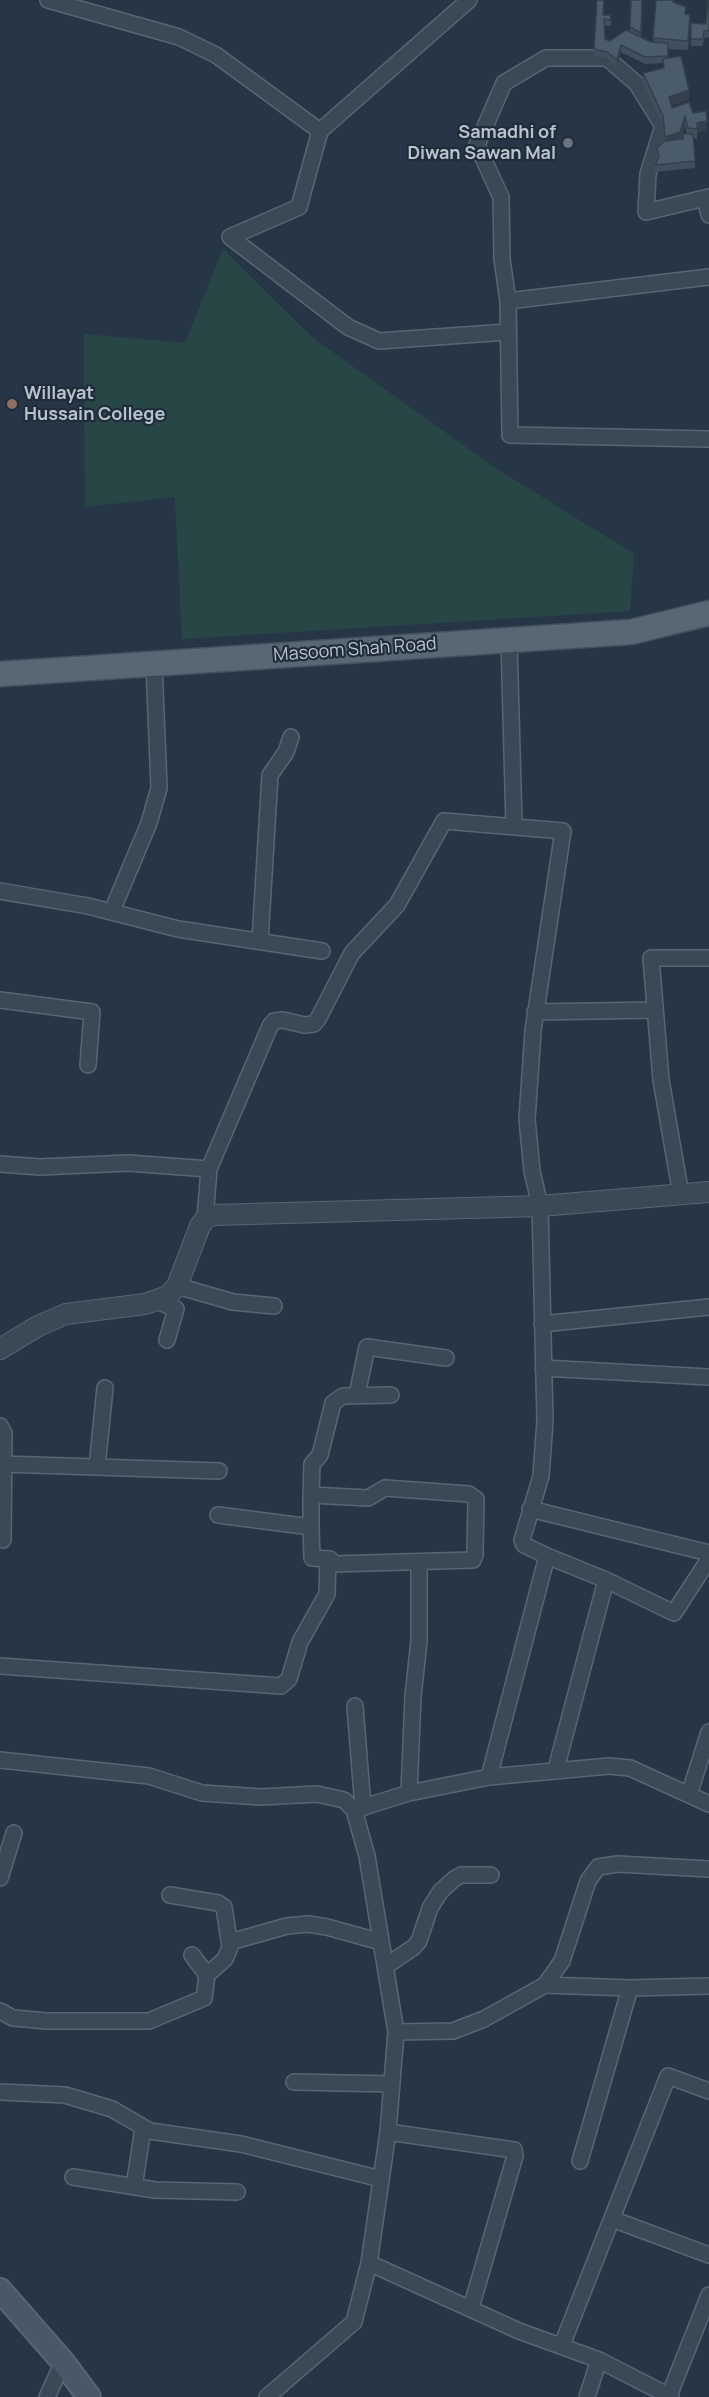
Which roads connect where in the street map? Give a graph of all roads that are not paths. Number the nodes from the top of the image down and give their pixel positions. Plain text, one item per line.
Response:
1 (48, 0) edge
2 (469, 0) edge
3 (320, 131) junction
4 (707, 198) edge
5 (709, 215) edge
6 (709, 277) edge
7 (508, 301) junction
8 (507, 332) junction
9 (709, 439) edge
10 (709, 613) edge
11 (509, 640) junction
12 (154, 664) junction
13 (0, 674) edge
14 (291, 737) dead end
15 (514, 826) junction
16 (0, 891) edge
17 (112, 912) junction
18 (260, 941) junction
19 (322, 951) dead end
20 (709, 958) edge
21 (0, 1000) edge
22 (655, 1010) junction
23 (535, 1012) junction
24 (88, 1065) dead end
25 (0, 1164) edge
26 (209, 1169) junction
27 (709, 1192) edge
28 (681, 1195) junction
29 (540, 1206) junction
30 (205, 1219) junction
31 (177, 1286) junction
32 (157, 1301) junction
33 (273, 1306) dead end
34 (709, 1308) edge
35 (542, 1324) junction
36 (167, 1340) dead end
37 (0, 1349) edge
38 (446, 1358) dead end
39 (543, 1368) junction
40 (709, 1377) edge
41 (105, 1388) dead end
42 (357, 1395) junction
43 (391, 1395) dead end
44 (0, 1426) edge
45 (3, 1464) junction
46 (98, 1467) junction
47 (219, 1471) dead end
48 (311, 1495) junction
49 (530, 1509) junction
50 (218, 1515) dead end
51 (311, 1527) junction
52 (3, 1540) dead end
53 (709, 1553) edge
54 (547, 1556) junction
55 (328, 1559) junction
56 (709, 1559) edge
57 (419, 1562) junction
58 (606, 1580) junction
59 (0, 1666) edge
60 (355, 1706) dead end
61 (709, 1732) edge
62 (0, 1760) edge
63 (556, 1769) junction
64 (489, 1777) junction
65 (409, 1793) junction
66 (689, 1795) junction
67 (709, 1804) edge
68 (358, 1809) junction
69 (14, 1833) dead end
70 (709, 1869) edge
71 (491, 1875) dead end
72 (0, 1878) edge
73 (170, 1895) dead end
74 (230, 1942) junction
75 (381, 1942) junction
76 (192, 1955) dead end
77 (386, 1965) junction
78 (207, 1975) junction
79 (545, 1985) junction
80 (709, 1986) edge
81 (630, 1988) junction
82 (1, 2015) edge
83 (396, 2032) junction
84 (294, 2082) dead end
85 (392, 2084) junction
86 (709, 2091) edge
87 (0, 2092) edge
88 (143, 2128) junction
89 (388, 2132) junction
90 (580, 2161) dead end
91 (73, 2176) dead end
92 (381, 2179) junction
93 (134, 2187) junction
94 (237, 2192) dead end
95 (612, 2219) junction
96 (709, 2255) edge
97 (369, 2263) junction
98 (0, 2290) edge
99 (709, 2295) edge
100 (471, 2308) junction
101 (562, 2345) junction
102 (599, 2360) junction
103 (63, 2362) junction
104 (47, 2397) edge
105 (89, 2397) edge
106 (267, 2397) edge
107 (587, 2397) edge
108 (670, 2397) edge

1 - 3 street
2 - 3 street
3 - 8 street
4 - 5 street
4 - 7 street
6 - 7 street
7 - 8 street
8 - 9 street
10 - 11 main road, Masoom Shah Road
11 - 12 main road, Masoom Shah Road
11 - 15 street
12 - 13 main road, Masoom Shah Road
12 - 17 street
14 - 18 street
15 - 23 street
15 - 26 street
16 - 17 street
17 - 18 street
18 - 19 street
20 - 22 street
21 - 24 street
22 - 23 street
22 - 28 street
23 - 29 street
25 - 26 street
26 - 30 street
27 - 28 street
28 - 29 street
29 - 30 street
29 - 35 street
30 - 31 street
31 - 32 street
31 - 33 street
32 - 36 street
32 - 37 street
34 - 35 street
35 - 39 street
38 - 42 street
39 - 40 street
39 - 49 street
41 - 46 street
42 - 43 street
42 - 48 street
44 - 45 street
45 - 46 street
45 - 52 street
46 - 47 street
48 - 51 street
48 - 57 street
49 - 53 street
49 - 54 street
50 - 51 street
51 - 55 street
54 - 58 street
54 - 64 street
55 - 57 street
55 - 59 street
56 - 58 street
57 - 65 street
58 - 63 street
60 - 68 street
61 - 66 street
62 - 68 street
63 - 64 street
63 - 66 street
64 - 65 street
65 - 68 street
66 - 67 street
68 - 75 street
69 - 72 street
70 - 79 street
71 - 77 street
73 - 74 street
74 - 75 street
74 - 78 street
75 - 77 street
76 - 78 street
77 - 83 street
78 - 82 street
79 - 81 street
79 - 83 street
80 - 81 street
81 - 90 street
83 - 85 street
84 - 85 street
85 - 89 street
86 - 95 street
87 - 88 street
88 - 92 street
88 - 93 street
89 - 92 street
89 - 100 street
91 - 93 street
92 - 97 street
93 - 94 street
95 - 96 street
95 - 101 street
97 - 100 street
97 - 106 street
98 - 103 main road
99 - 108 street
100 - 101 street
101 - 102 street
102 - 107 street
102 - 108 street
103 - 104 street
103 - 105 main road

